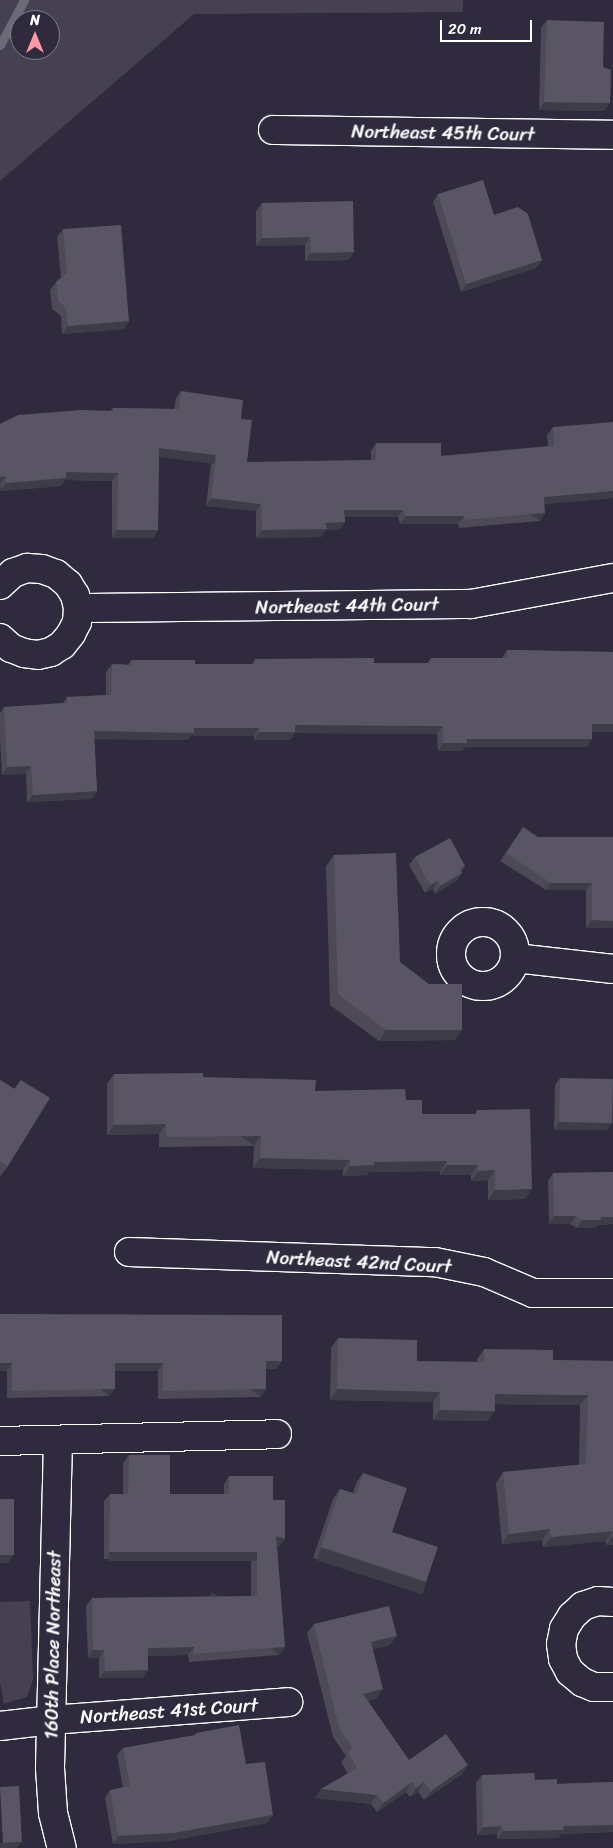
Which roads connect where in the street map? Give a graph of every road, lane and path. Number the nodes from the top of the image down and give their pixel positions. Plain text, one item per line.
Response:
1 (273, 130) dead end
2 (613, 135) edge
3 (613, 578) edge
4 (0, 585) edge
5 (78, 608) junction
6 (0, 638) edge
7 (515, 958) dead end
8 (613, 969) edge
9 (130, 1252) dead end
10 (613, 1293) edge
11 (277, 1434) dead end
12 (58, 1440) junction
13 (0, 1441) edge
14 (613, 1602) edge
15 (613, 1687) edge
16 (288, 1702) dead end
17 (51, 1720) junction
18 (0, 1726) edge
19 (62, 1848) edge

1 - 2 street, Northeast 45th Court
3 - 5 street, Northeast 44th Court
4 - 5 street
5 - 6 street
7 - 8 street
9 - 10 street, Northeast 42nd Court
11 - 12 street
12 - 13 street
12 - 17 street, 160th Place Northeast
14 - 15 street
16 - 17 street, Northeast 41st Court
17 - 18 street, Northeast 41st Court
17 - 19 street, 160th Place Northeast

